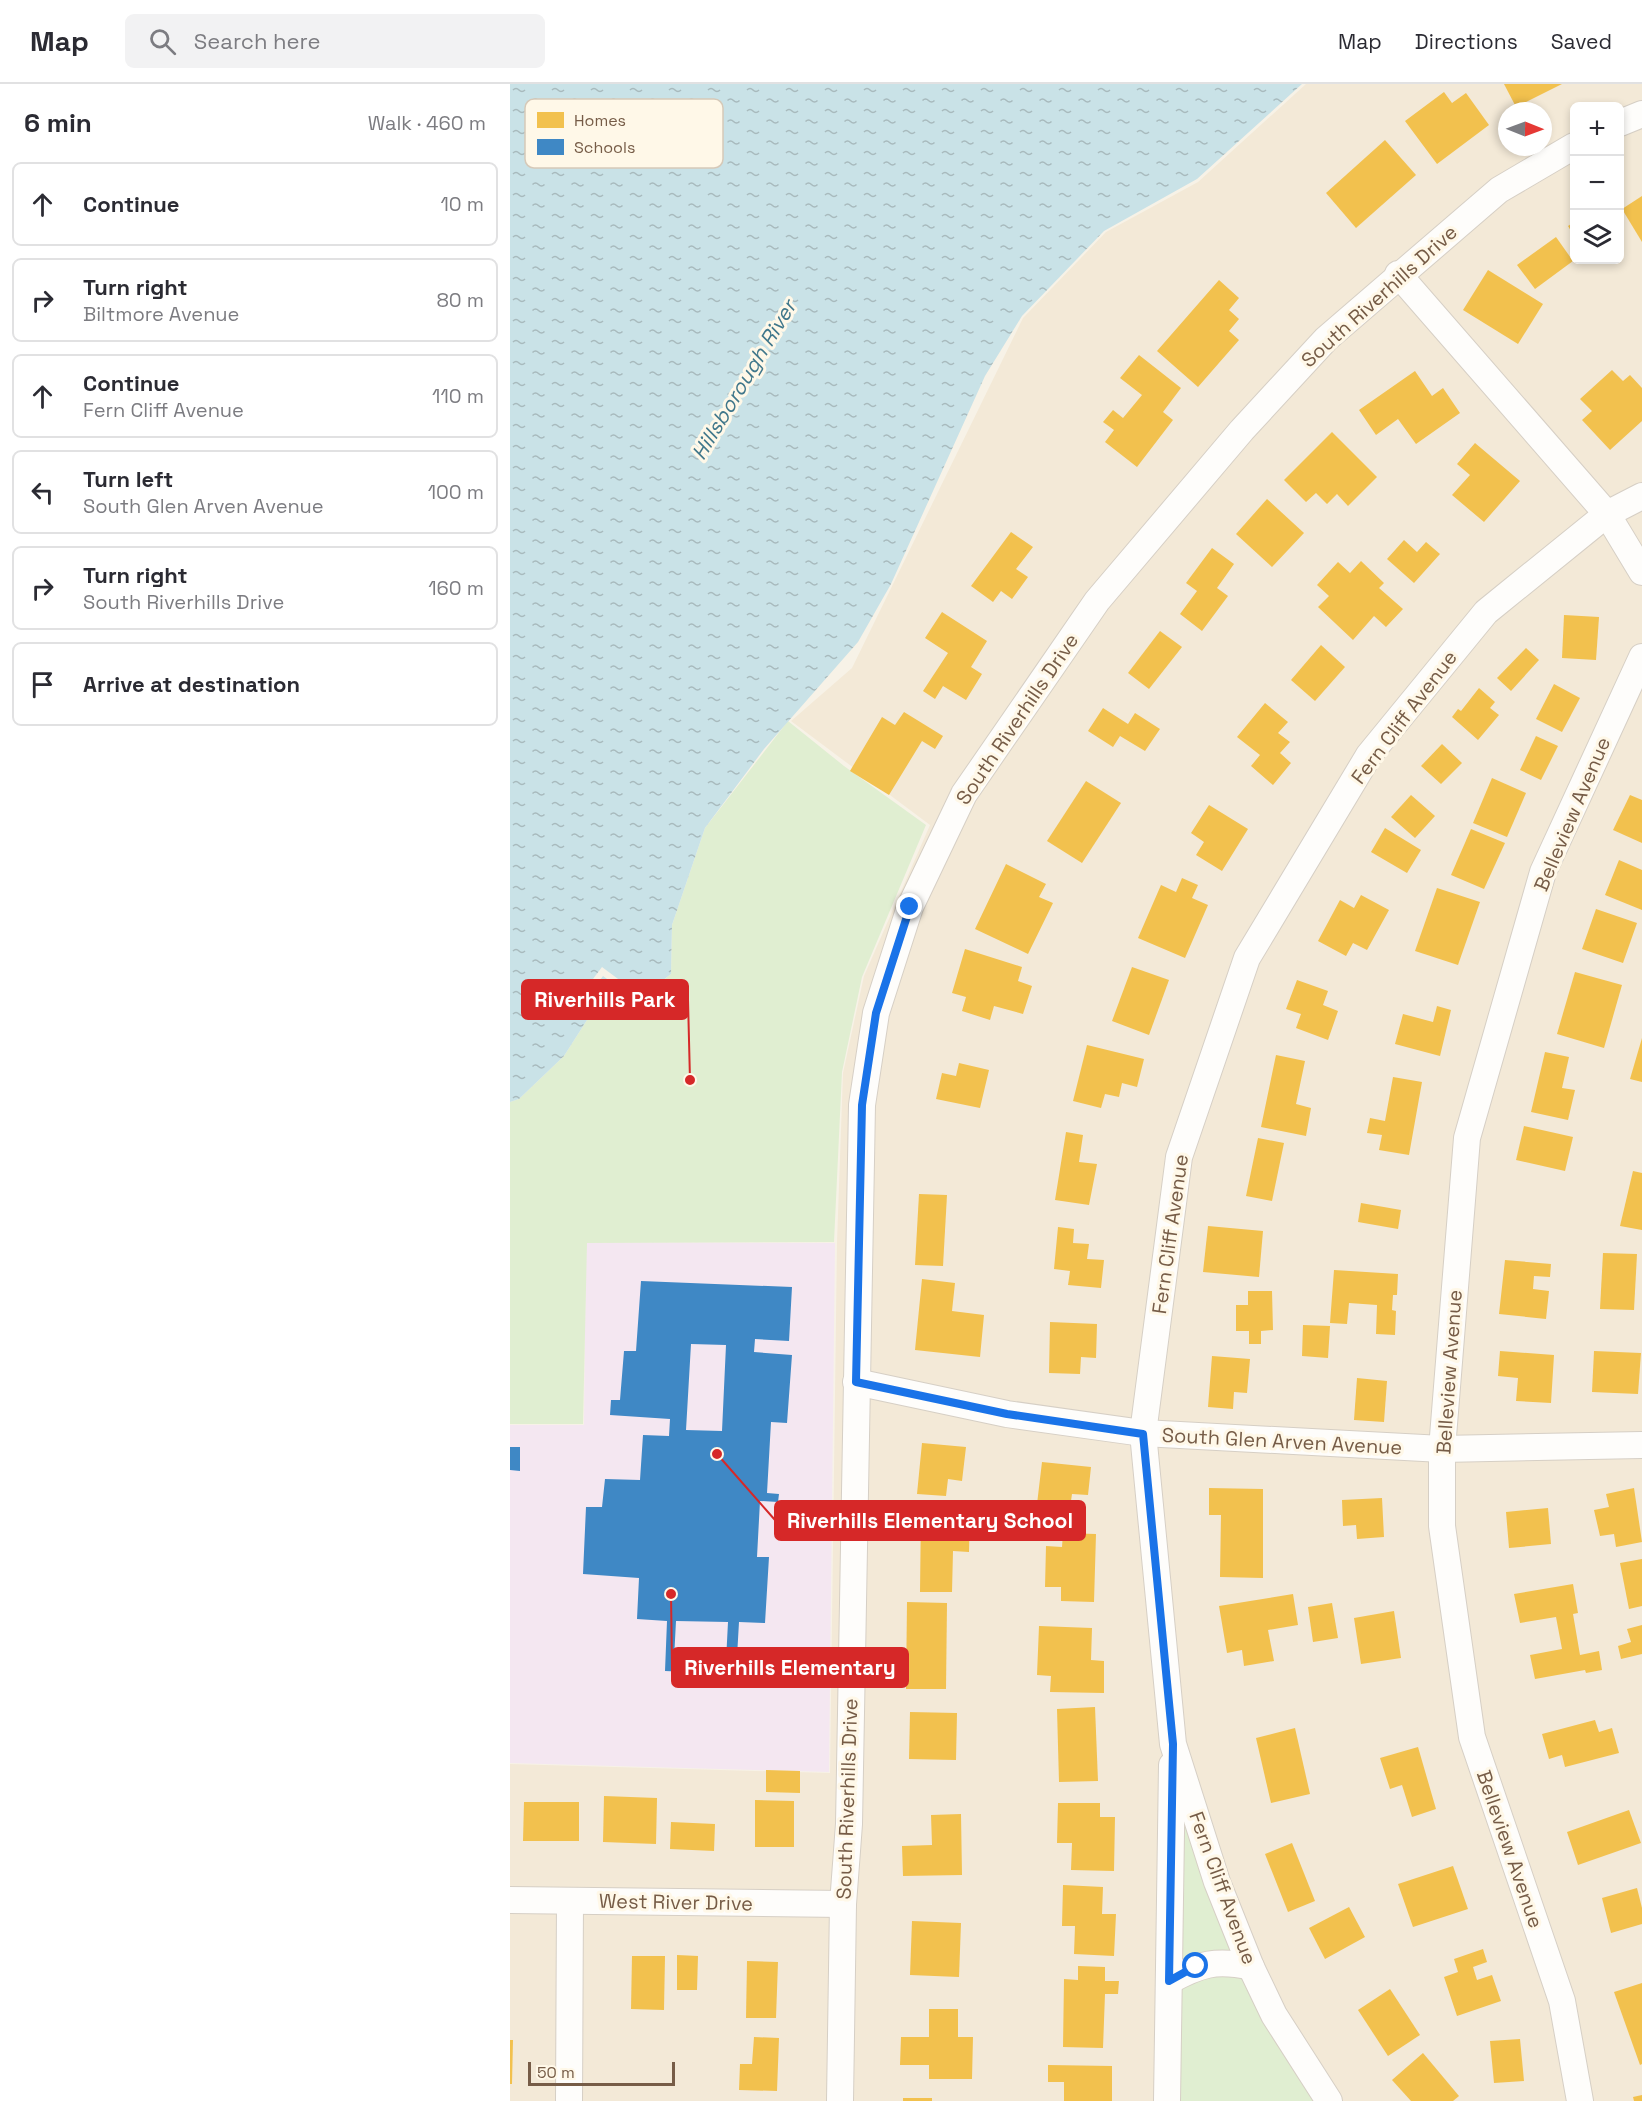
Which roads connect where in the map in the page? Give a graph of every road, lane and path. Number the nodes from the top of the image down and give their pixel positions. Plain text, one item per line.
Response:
1 (1642, 114) edge
2 (1624, 121) edge
3 (1570, 149) edge
4 (1398, 274) junction
5 (1642, 496) edge
6 (1606, 514) junction
7 (1642, 572) edge
8 (1642, 657) edge
9 (856, 1382) junction
10 (1143, 1434) junction
11 (1642, 1445) edge
12 (1442, 1449) junction
13 (1173, 1744) junction
14 (510, 1900) edge
15 (570, 1901) junction
16 (843, 1904) junction
17 (1251, 1967) junction
18 (1169, 1981) junction
19 (569, 2101) edge
20 (840, 2101) edge
21 (1167, 2101) edge
22 (1329, 2101) edge
23 (1580, 2101) edge

1 - 2 street
3 - 4 street, South Riverhills Drive
4 - 6 street
4 - 9 street, South Riverhills Drive
5 - 6 street, Fern Cliff Avenue
6 - 7 street
6 - 10 street, Fern Cliff Avenue
8 - 12 street, Belleview Avenue
9 - 10 street, South Glen Arven Avenue
9 - 16 street, South Riverhills Drive
10 - 12 street, South Glen Arven Avenue
10 - 13 street, Fern Cliff Avenue
11 - 12 street, South Glen Arven Avenue
12 - 23 street, Belleview Avenue
13 - 17 street, Fern Cliff Avenue
13 - 18 street
14 - 15 street, West River Drive
15 - 16 street, West River Drive
15 - 19 street
16 - 20 street, South Riverhills Drive
17 - 18 street
17 - 22 street, Fern Cliff Avenue
18 - 21 street

